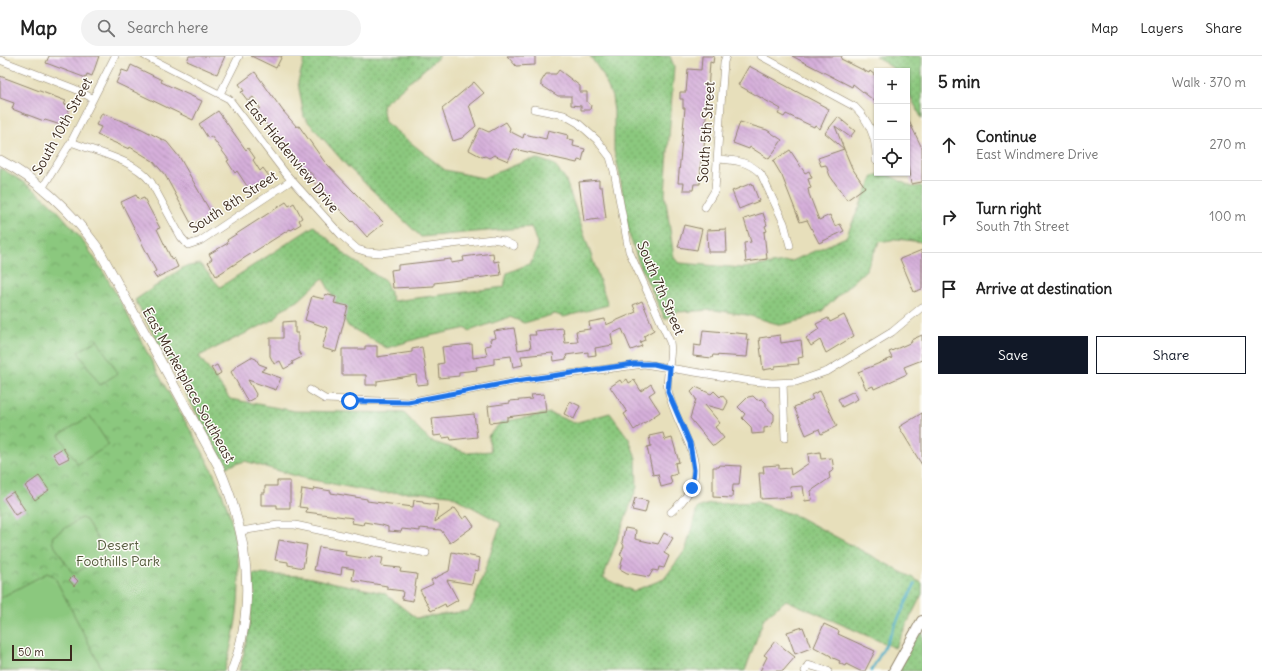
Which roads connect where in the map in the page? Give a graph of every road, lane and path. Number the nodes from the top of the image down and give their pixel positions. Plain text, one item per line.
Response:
1 (115, 56) edge
2 (146, 56) edge
3 (239, 56) edge
4 (726, 56) edge
5 (761, 56) edge
6 (0, 60) edge
7 (220, 94) junction
8 (92, 98) junction
9 (534, 109) dead end
10 (876, 140) edge
11 (71, 142) junction
12 (717, 159) junction
13 (0, 160) edge
14 (292, 180) junction
15 (43, 187) junction
16 (705, 207) dead end
17 (514, 246) dead end
18 (790, 246) dead end
19 (922, 307) edge
20 (670, 368) junction
21 (783, 383) junction
22 (310, 390) dead end
23 (785, 438) dead end
24 (671, 512) dead end
25 (241, 531) junction
26 (426, 553) dead end
27 (922, 621) edge
28 (806, 668) edge
29 (232, 671) edge
30 (828, 671) edge
31 (894, 671) edge

1 - 8 street, South 10th Street
2 - 7 street, East Hiddenview Drive
3 - 7 street
4 - 12 street, South 5th Street
5 - 10 street
6 - 8 street
7 - 14 street, East Hiddenview Drive
8 - 11 street, South 10th Street
9 - 20 street, South 7th Street
11 - 14 street, South 8th Street
11 - 15 street, South 10th Street
12 - 16 street, South 5th Street
12 - 18 street
13 - 15 street, East Marketplace Southeast
14 - 17 street, East Hiddenview Drive
15 - 25 street, East Marketplace Southeast
19 - 21 street
20 - 21 street
20 - 22 street
20 - 24 street, South 7th Street
21 - 23 street
25 - 26 street
25 - 29 street, East Marketplace Southeast
27 - 31 main road
28 - 30 street

